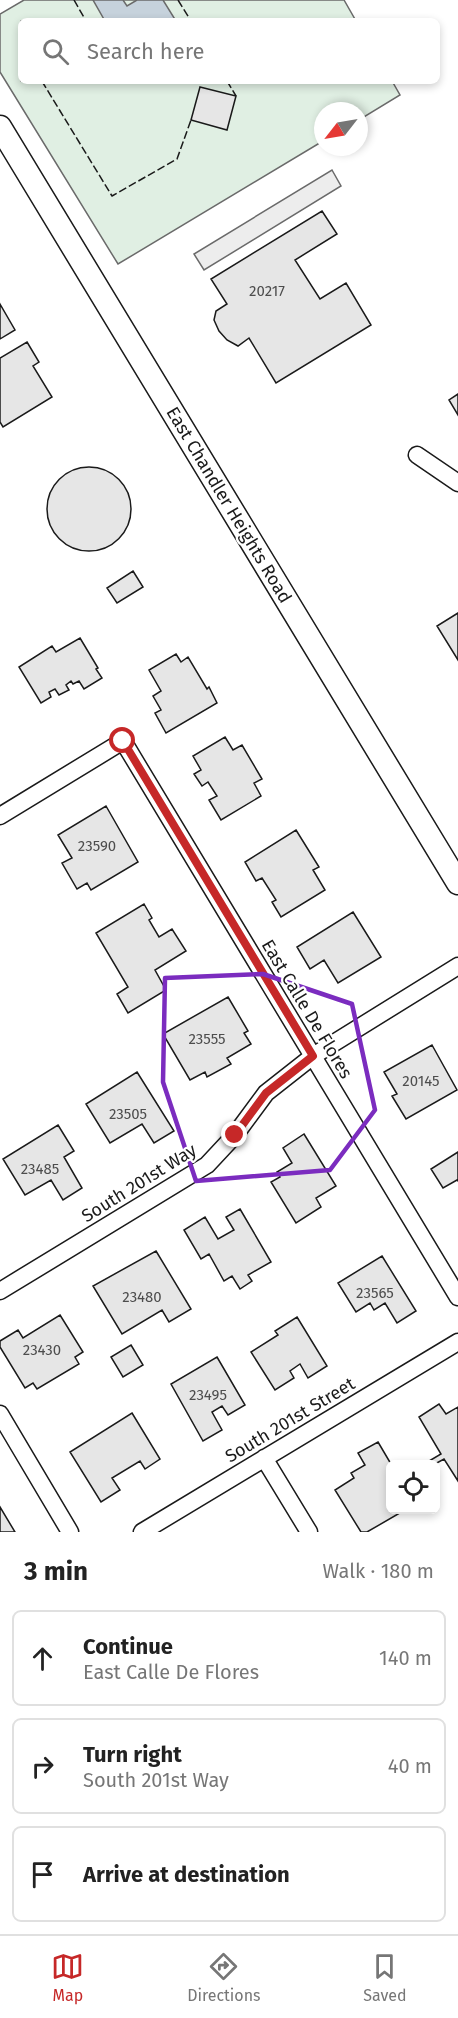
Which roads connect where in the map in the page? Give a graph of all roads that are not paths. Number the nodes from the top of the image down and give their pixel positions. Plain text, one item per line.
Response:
1 (0, 127) edge
2 (417, 454) dead end
3 (458, 483) edge
4 (0, 816) edge
5 (458, 883) edge
6 (458, 966) edge
7 (313, 1056) junction
8 (0, 1291) edge
9 (458, 1297) edge
10 (458, 1342) edge
11 (0, 1414) edge
12 (264, 1458) junction
13 (70, 1532) edge
14 (142, 1532) edge
15 (309, 1532) edge

1 - 5 main road, East Chandler Heights Road
2 - 3 street
4 - 7 street, East Calle De Flores
6 - 7 street, South 201st Way
7 - 8 street, South 201st Way
7 - 9 street, East Calle De Flores
10 - 12 street, South 201st Street
11 - 13 street
12 - 14 street, South 201st Street
12 - 15 street

